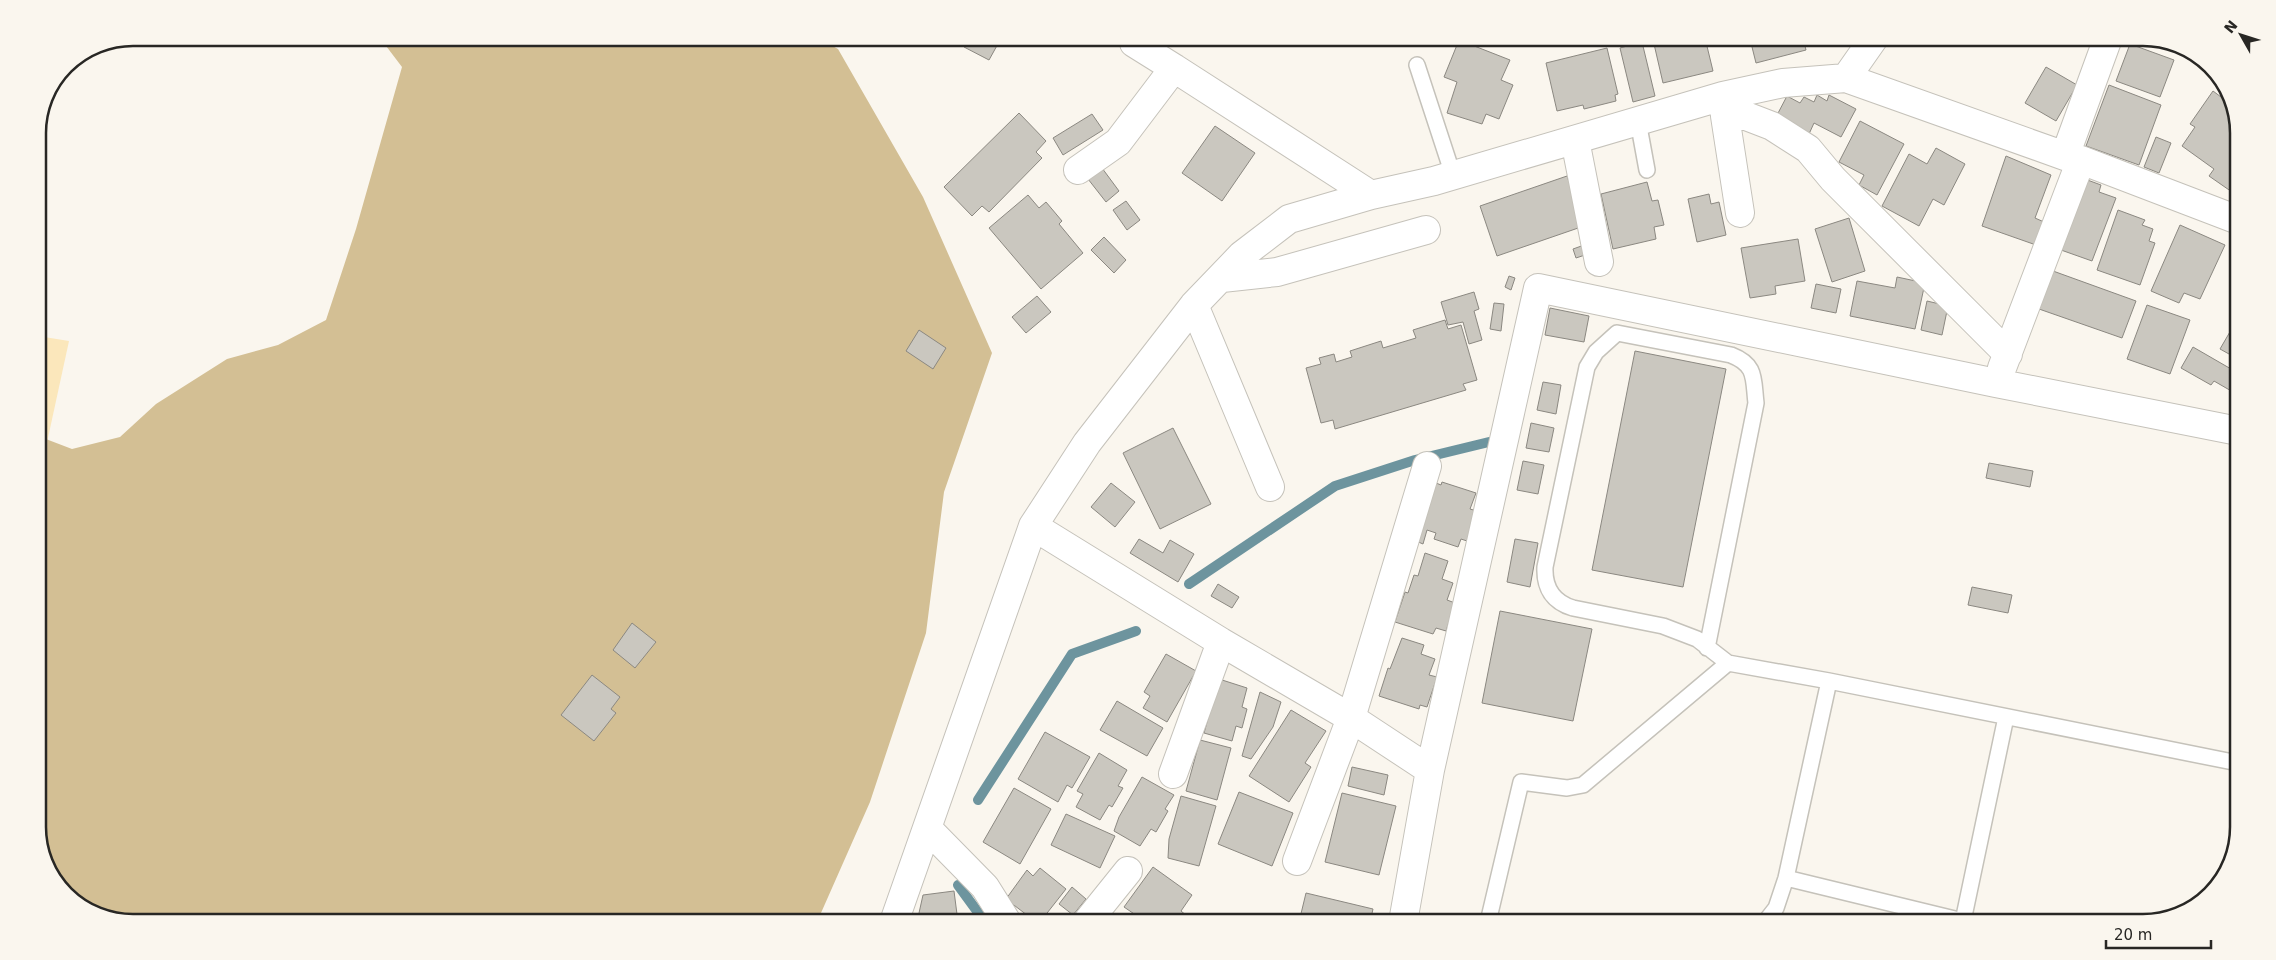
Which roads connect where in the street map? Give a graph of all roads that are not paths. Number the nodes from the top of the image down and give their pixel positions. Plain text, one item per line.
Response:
1 (1142, 46) edge
2 (2106, 46) edge
3 (1857, 53) edge
4 (1417, 65) dead end
5 (1174, 68) junction
6 (1724, 106) junction
7 (1638, 121) junction
8 (1574, 140) junction
9 (2073, 158) junction
10 (1078, 170) dead end
11 (1647, 170) dead end
12 (1453, 175) junction
13 (1371, 196) junction
14 (1740, 213) dead end
15 (2230, 217) edge
16 (1426, 230) dead end
17 (1599, 262) dead end
18 (1222, 278) junction
19 (1194, 305) junction
20 (2008, 354) junction
21 (1996, 383) junction
22 (2230, 429) edge
23 (1428, 466) dead end
24 (1270, 487) dead end
25 (1033, 526) junction
26 (1221, 642) junction
27 (1707, 648) junction
28 (1728, 663) junction
29 (1829, 681) junction
30 (2006, 717) junction
31 (1352, 718) junction
32 (2230, 760) edge
33 (1430, 770) junction
34 (1173, 774) dead end
35 (928, 829) junction
36 (1297, 862) dead end
37 (1128, 871) dead end
38 (1786, 878) junction
39 (897, 914) edge
40 (1002, 914) edge
41 (1093, 914) edge
42 (1404, 914) edge
43 (1490, 914) edge
44 (1772, 914) edge
45 (1934, 914) edge
46 (1964, 914) edge

1 - 5 street
2 - 9 street
3 - 6 street
3 - 9 street
4 - 12 lane
5 - 10 street
5 - 13 street
6 - 7 street
6 - 14 street
6 - 20 street
7 - 8 street
7 - 11 lane
8 - 12 street
8 - 17 street
9 - 15 street
9 - 20 street
12 - 13 street
13 - 18 street
16 - 18 street
18 - 19 street
19 - 24 street
19 - 25 street
20 - 21 street
21 - 22 street
21 - 33 street
23 - 31 street
25 - 26 street
25 - 35 street
26 - 31 street
26 - 34 street
27 - 27 lane
27 - 28 lane
28 - 29 lane
28 - 43 lane
29 - 30 lane
29 - 38 lane
30 - 32 lane
30 - 46 lane
31 - 33 street
31 - 36 street
33 - 42 street
35 - 39 street
35 - 40 street
37 - 41 street
38 - 44 lane
38 - 45 lane

